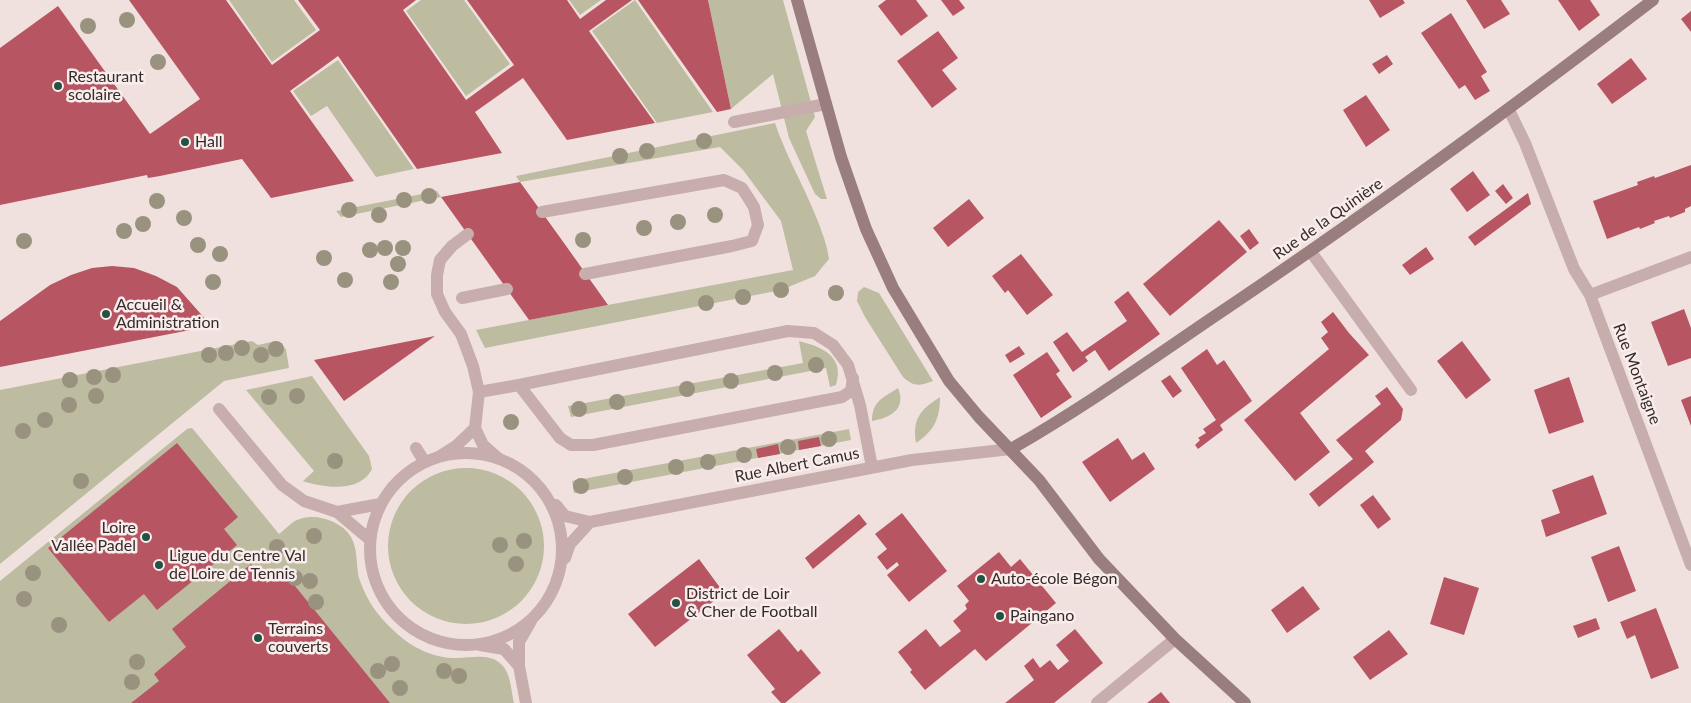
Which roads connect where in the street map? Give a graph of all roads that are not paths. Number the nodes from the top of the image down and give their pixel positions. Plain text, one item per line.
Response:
1 (797, 0) edge
2 (1653, 0) edge
3 (826, 104) junction
4 (1509, 110) junction
5 (734, 122) dead end
6 (542, 212) dead end
7 (468, 234) dead end
8 (1311, 252) junction
9 (1691, 257) edge
10 (585, 274) dead end
11 (507, 289) dead end
12 (1590, 295) junction
13 (462, 298) dead end
14 (853, 378) junction
15 (519, 385) junction
16 (1411, 390) dead end
17 (479, 392) junction
18 (219, 409) dead end
19 (474, 428) junction
20 (416, 448) dead end
21 (1011, 449) junction
22 (440, 456) junction
23 (498, 458) junction
24 (424, 461) junction
25 (872, 467) junction
26 (544, 492) junction
27 (380, 504) junction
28 (338, 512) junction
29 (590, 522) junction
30 (369, 539) junction
31 (1691, 565) edge
32 (560, 573) junction
33 (531, 621) junction
34 (1175, 639) junction
35 (480, 645) junction
36 (519, 666) junction
37 (526, 703) edge
38 (1097, 703) edge
39 (1245, 703) edge

1 - 3 street
2 - 4 street, Rue de la Quinière
3 - 5 street
3 - 21 street
4 - 8 street, Rue de la Quinière
4 - 12 street, Rue Montaigne
6 - 10 street
7 - 17 street
8 - 16 street
8 - 21 street, Rue de la Quinière
9 - 12 street
11 - 13 street
12 - 31 street, Rue Montaigne
14 - 15 street
14 - 15 street
14 - 25 street
15 - 17 street
17 - 19 street
18 - 28 street
19 - 22 street
19 - 23 street
20 - 24 street
21 - 25 street, Rue Albert Camus
21 - 34 street
22 - 23 street
22 - 24 street
23 - 26 street
24 - 27 street
25 - 29 street, Rue Albert Camus
26 - 29 street, Rue Albert Camus
26 - 32 street
27 - 28 street
27 - 30 street
28 - 30 street
29 - 32 street
30 - 35 street
32 - 33 street
33 - 35 street
33 - 36 street
34 - 38 street
34 - 39 street
35 - 36 street
36 - 37 street

